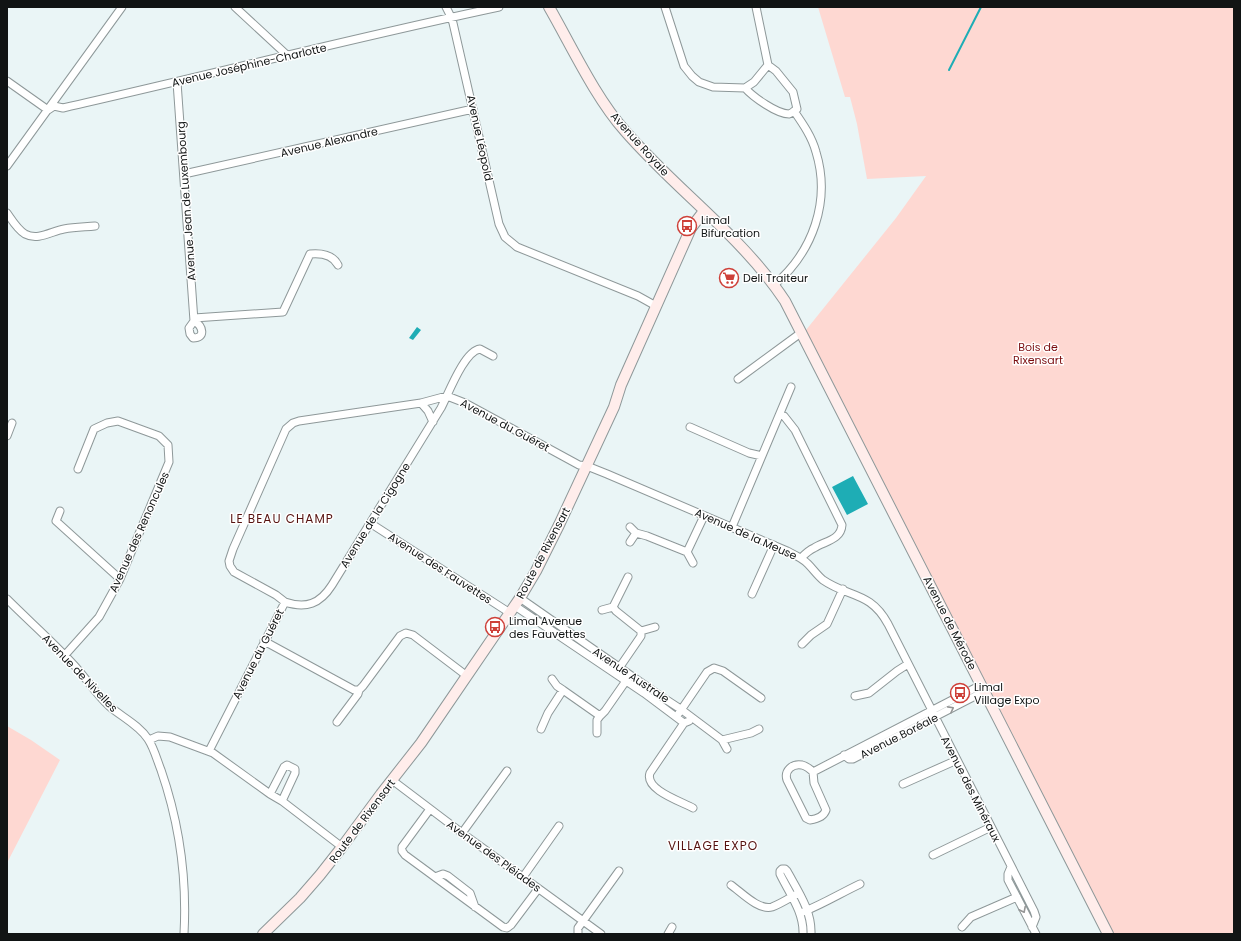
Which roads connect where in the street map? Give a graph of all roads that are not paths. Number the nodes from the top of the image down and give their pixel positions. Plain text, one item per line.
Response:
1 (122, 7) edge
2 (235, 7) edge
3 (446, 7) edge
4 (499, 7) edge
5 (550, 7) edge
6 (665, 7) edge
7 (756, 7) edge
8 (452, 17) junction
9 (288, 56) junction
10 (768, 65) junction
11 (7, 81) edge
12 (177, 82) junction
13 (745, 88) junction
14 (473, 109) junction
15 (48, 110) junction
16 (794, 112) junction
17 (7, 166) edge
18 (184, 174) junction
19 (704, 212) junction
20 (7, 213) edge
21 (95, 226) dead end
22 (338, 264) dead end
23 (774, 285) junction
24 (656, 306) junction
25 (802, 332) junction
26 (493, 356) dead end
27 (738, 379) dead end
28 (792, 387) dead end
29 (447, 396) junction
30 (421, 403) junction
31 (781, 415) junction
32 (433, 422) junction
33 (12, 423) dead end
34 (690, 427) dead end
35 (7, 436) edge
36 (762, 456) junction
37 (586, 466) junction
38 (78, 469) dead end
39 (60, 511) dead end
40 (704, 516) junction
41 (370, 523) junction
42 (630, 527) dead end
43 (732, 527) junction
44 (636, 533) junction
45 (630, 542) dead end
46 (774, 545) junction
47 (687, 552) junction
48 (801, 558) junction
49 (693, 563) dead end
50 (628, 577) dead end
51 (120, 579) junction
52 (844, 589) junction
53 (752, 594) dead end
54 (7, 599) edge
55 (285, 602) junction
56 (515, 606) junction
57 (613, 607) junction
58 (602, 610) dead end
59 (655, 627) dead end
60 (641, 631) junction
61 (264, 641) junction
62 (802, 644) dead end
63 (65, 655) junction
64 (908, 664) junction
65 (620, 667) junction
66 (614, 674) junction
67 (631, 675) junction
68 (467, 676) junction
69 (552, 679) dead end
70 (626, 681) junction
71 (983, 688) junction
72 (359, 690) junction
73 (563, 690) junction
74 (855, 696) dead end
75 (761, 698) dead end
76 (682, 710) junction
77 (933, 714) junction
78 (600, 716) junction
79 (677, 716) junction
80 (693, 718) junction
81 (337, 722) dead end
82 (684, 723) junction
83 (541, 729) dead end
84 (759, 729) dead end
85 (597, 733) dead end
86 (149, 740) junction
87 (722, 740) junction
88 (727, 750) dead end
89 (208, 751) junction
90 (957, 760) junction
91 (507, 770) dead end
92 (813, 772) junction
93 (392, 780) junction
94 (902, 784) dead end
95 (270, 794) junction
96 (282, 801) junction
97 (694, 808) dead end
98 (430, 809) junction
99 (560, 826) dead end
100 (991, 827) junction
101 (462, 833) junction
102 (342, 847) junction
103 (934, 855) dead end
104 (1011, 867) junction
105 (619, 871) dead end
106 (523, 877) junction
107 (860, 884) dead end
108 (731, 885) dead end
109 (538, 889) junction
110 (799, 894) junction
111 (791, 897) junction
112 (1017, 897) junction
113 (808, 910) junction
114 (800, 913) junction
115 (584, 922) junction
116 (962, 926) dead end
117 (672, 927) dead end
118 (1034, 931) edge
119 (184, 934) edge
120 (263, 934) edge
121 (578, 934) edge
122 (601, 934) edge
123 (668, 934) edge
124 (802, 934) edge
125 (811, 934) edge
126 (1108, 934) edge

1 - 15 street
2 - 9 street
3 - 8 street, Avenue Léopold
4 - 8 street, Avenue Joséphine-Charlotte
5 - 19 street, Avenue Royale
6 - 13 street
7 - 10 street
8 - 9 street, Avenue Joséphine-Charlotte
8 - 14 street, Avenue Léopold
9 - 12 street, Avenue Joséphine-Charlotte
10 - 13 street
10 - 16 street
11 - 15 street
12 - 15 street, Avenue Joséphine-Charlotte
12 - 18 street, Avenue Jean de Luxembourg
13 - 16 street
14 - 18 street, Avenue Alexandre
14 - 24 street, Avenue Léopold
15 - 17 street
16 - 23 street
18 - 22 street, Avenue Jean de Luxembourg
19 - 23 street, Avenue de Mérode
19 - 24 street, Route de Rixensart
20 - 21 street
23 - 25 street, Avenue de Mérode
24 - 37 street, Route de Rixensart
25 - 27 street
25 - 71 street, Avenue de Mérode
26 - 29 street, Avenue de la Cigogne
28 - 31 street
29 - 30 street, Avenue du Guéret
29 - 32 street, Avenue de la Cigogne
29 - 37 street, Avenue du Guéret
30 - 32 street
30 - 55 street, Avenue du Guéret
31 - 36 street
31 - 48 street
32 - 41 street, Avenue de la Cigogne
33 - 35 street
34 - 36 street
36 - 43 street
37 - 40 street, Avenue de la Meuse
37 - 56 street, Route de Rixensart
38 - 51 street, Avenue des Renoncules
39 - 51 street
40 - 43 street, Avenue de la Meuse
40 - 47 street
41 - 55 street, Avenue de la Cigogne
41 - 56 street, Avenue des Fauvettes
42 - 44 street
43 - 46 street, Avenue de la Meuse
44 - 45 street
44 - 47 street
46 - 48 street, Avenue de la Meuse
46 - 53 street
47 - 49 street
48 - 52 street, Avenue de la Meuse
50 - 57 street
51 - 63 street, Avenue des Renoncules
52 - 62 street
52 - 64 street, Avenue de la Meuse
54 - 63 street, Avenue de Nivelles
55 - 61 street, Avenue du Guéret
56 - 65 street, Avenue Australe
56 - 66 street, Avenue Australe
56 - 68 street, Route de Rixensart
57 - 58 street
57 - 60 street
59 - 60 street
60 - 65 street
61 - 72 street
61 - 89 street, Avenue du Guéret
63 - 86 street, Avenue de Nivelles
64 - 74 street
64 - 77 street, Avenue de la Meuse
65 - 66 street
65 - 67 street, Avenue Australe
66 - 70 street, Avenue Australe
67 - 70 street
67 - 76 street, Avenue Australe
68 - 72 street
68 - 93 street, Route de Rixensart
69 - 73 street
70 - 78 street
70 - 79 street, Avenue Australe
71 - 77 street, Avenue Boréale
71 - 126 street, Avenue de Mérode
72 - 81 street
73 - 78 street
73 - 83 street
75 - 76 street
76 - 79 street
76 - 80 street, Avenue Australe
77 - 90 street, Avenue des Minéraux
77 - 92 street, Avenue Boréale
78 - 85 street
79 - 82 street, Avenue Australe
80 - 82 street
80 - 87 street, Avenue Australe
82 - 97 street
84 - 87 street
86 - 89 street
86 - 119 street, Avenue de Nivelles
87 - 88 street, Avenue Australe
89 - 95 street
90 - 94 street
90 - 100 street, Avenue des Minéraux
91 - 101 street
92 - 92 street
93 - 98 street, Avenue des Pléiades
93 - 102 street, Route de Rixensart
95 - 96 street
95 - 96 street
96 - 102 street
98 - 101 street, Avenue des Pléiades
98 - 109 street
99 - 106 street
100 - 103 street
100 - 104 street, Avenue des Minéraux
101 - 106 street, Avenue des Pléiades
102 - 120 street, Route de Rixensart
104 - 112 street, Avenue des Minéraux
104 - 118 street, Avenue des Minéraux
105 - 115 street
106 - 109 street, Avenue des Pléiades
107 - 113 street
108 - 111 street
109 - 115 street, Avenue des Pléiades
110 - 111 street
110 - 111 street
110 - 113 street
111 - 114 street
112 - 116 street
112 -> 118 street, Avenue des Minéraux
113 - 114 street
113 - 125 street
114 - 124 street
115 - 121 street
115 - 122 street, Avenue des Pléiades
117 - 123 street

